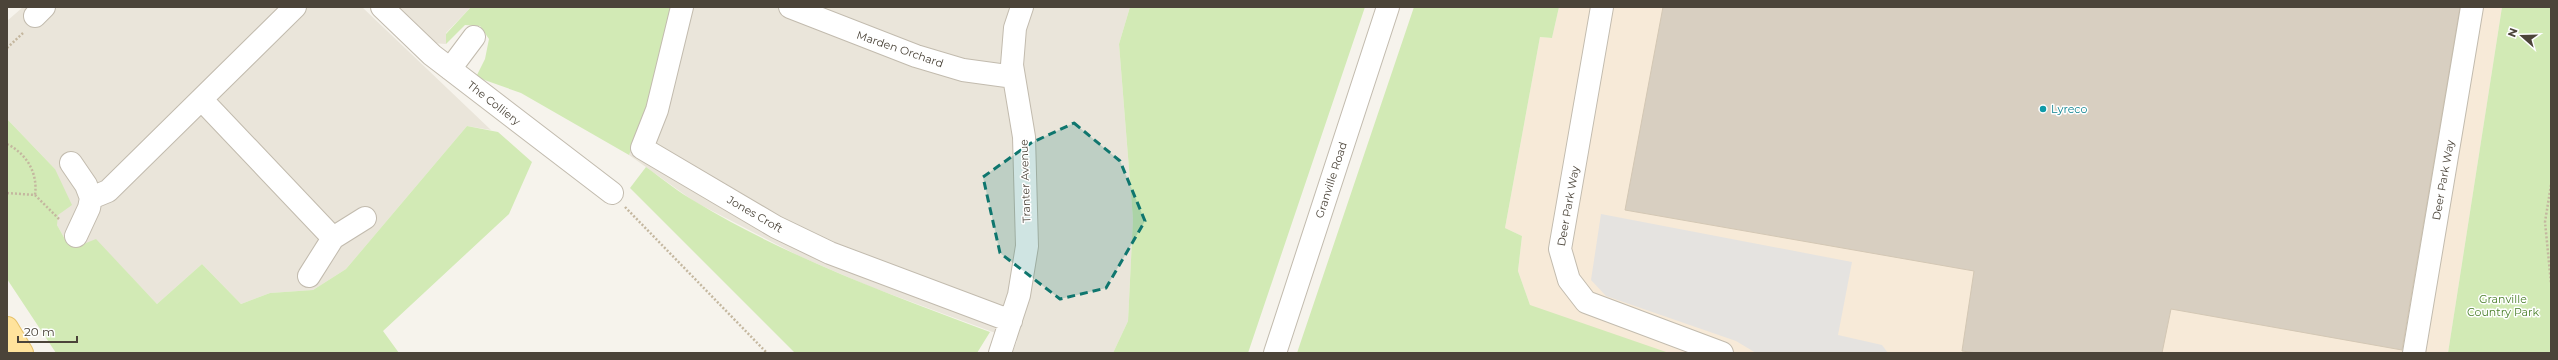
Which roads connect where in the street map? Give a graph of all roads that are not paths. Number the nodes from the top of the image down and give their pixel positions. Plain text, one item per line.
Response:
1 (295, 7) edge
2 (382, 7) edge
3 (682, 7) edge
4 (790, 7) edge
5 (1022, 7) edge
6 (1388, 7) edge
7 (1602, 7) edge
8 (2472, 7) edge
9 (474, 37) dead end
10 (450, 69) junction
11 (1014, 77) junction
12 (202, 100) junction
13 (71, 163) dead end
14 (612, 193) road end
15 (90, 198) junction
16 (365, 218) dead end
17 (76, 236) road end
18 (333, 238) junction
19 (310, 276) dead end
20 (1011, 321) junction
21 (7, 328) edge
22 (22, 353) edge
23 (1000, 353) edge
24 (1274, 353) edge
25 (1722, 353) edge
26 (2414, 353) edge

1 - 12 street
2 - 10 street, The Colliery
3 - 20 street, Jones Croft
4 - 11 street, Marden Orchard
5 - 11 street, Tranter Avenue
6 - 24 street, Granville Road
7 - 25 street, Deer Park Way
8 - 26 street, Deer Park Way
9 - 10 street
10 - 14 street, The Colliery
11 - 20 street, Tranter Avenue
12 - 15 street
12 - 18 street
13 - 15 street
15 - 17 street
16 - 18 street
18 - 19 street
20 - 23 street, Tranter Avenue
21 - 22 main road

